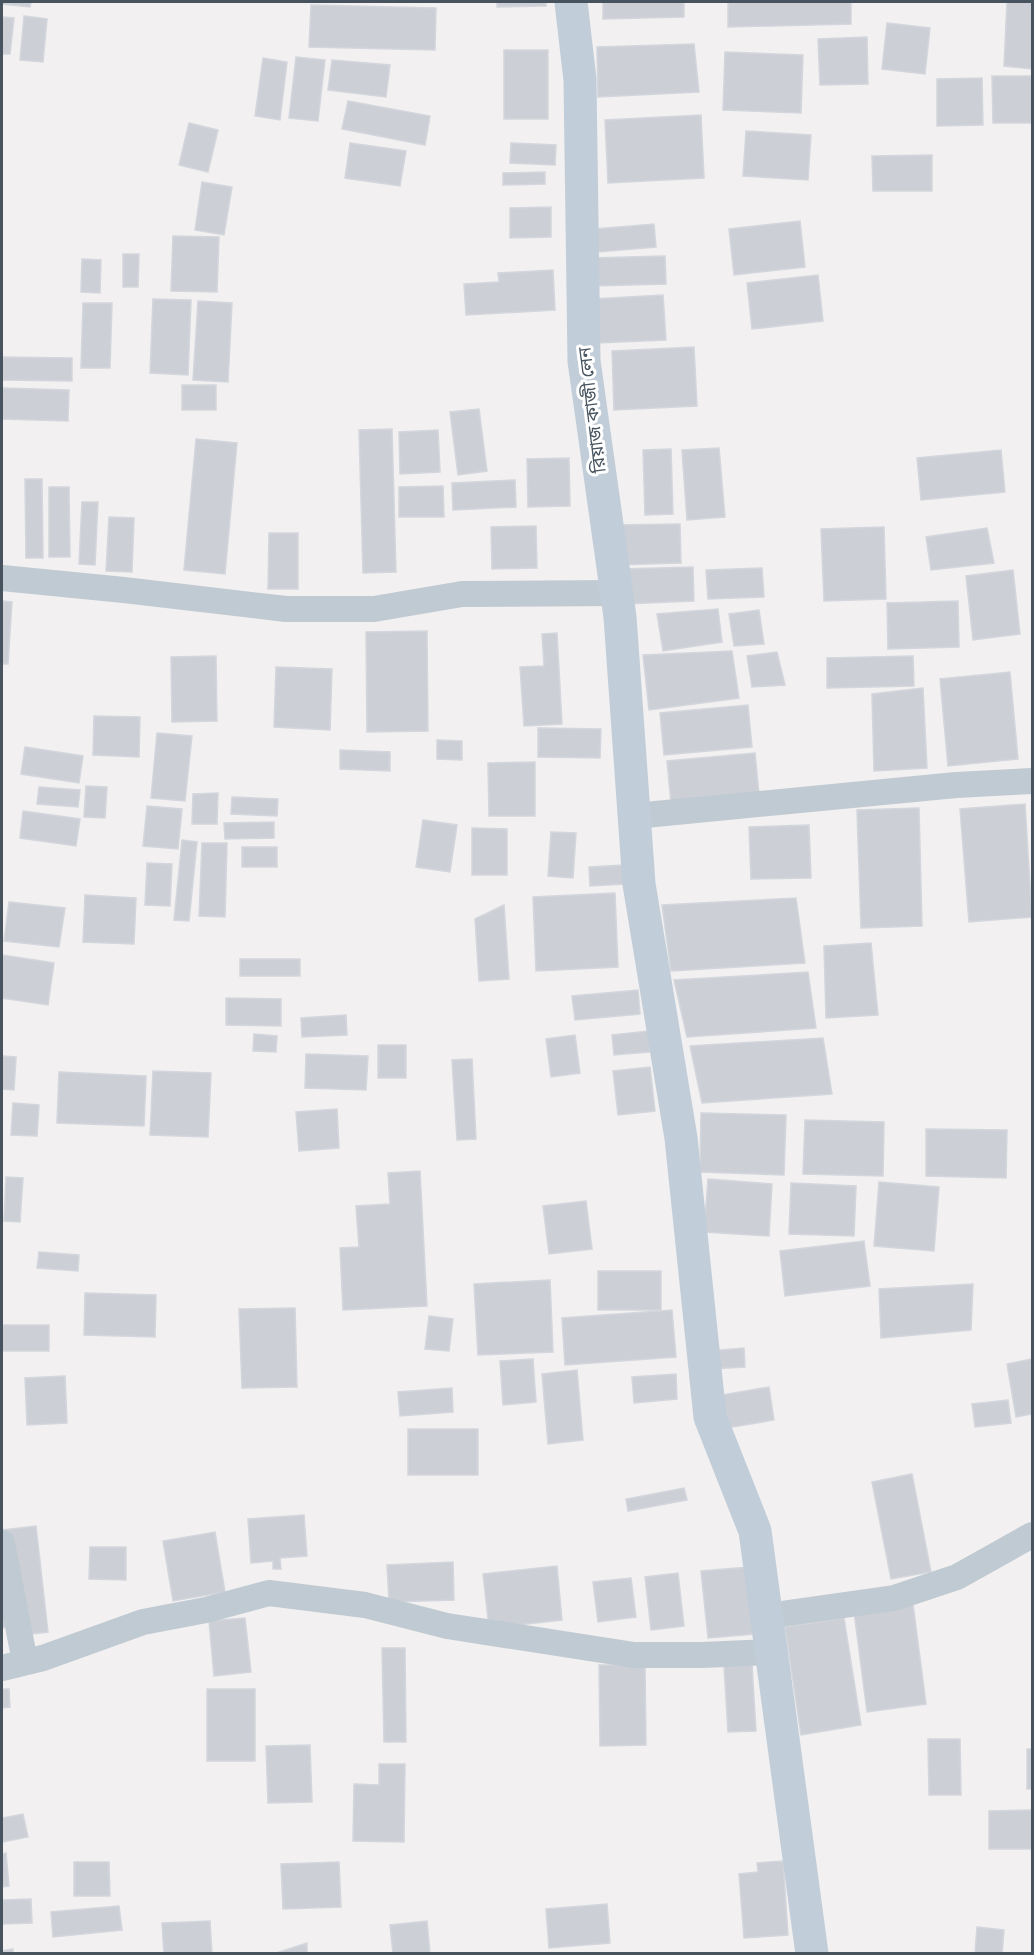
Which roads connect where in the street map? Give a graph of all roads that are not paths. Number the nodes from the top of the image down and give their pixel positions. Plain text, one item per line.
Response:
1 (571, 2) edge
2 (2, 578) edge
3 (617, 593) junction
4 (1032, 781) edge
5 (635, 816) junction
6 (1032, 1535) edge
7 (2, 1544) edge
8 (767, 1616) junction
9 (771, 1652) junction
10 (13, 1665) edge
11 (812, 1953) edge

1 - 3 street, রিয়াজ কাজী লেন
2 - 3 street
3 - 5 street, রিয়াজ কাজী লেন
4 - 5 street
5 - 8 street, রিয়াজ কাজী লেন
6 - 8 street
7 - 10 street
8 - 9 street, রিয়াজ কাজী লেন
9 - 10 street
9 - 11 street, রিয়াজ কাজী লেন

